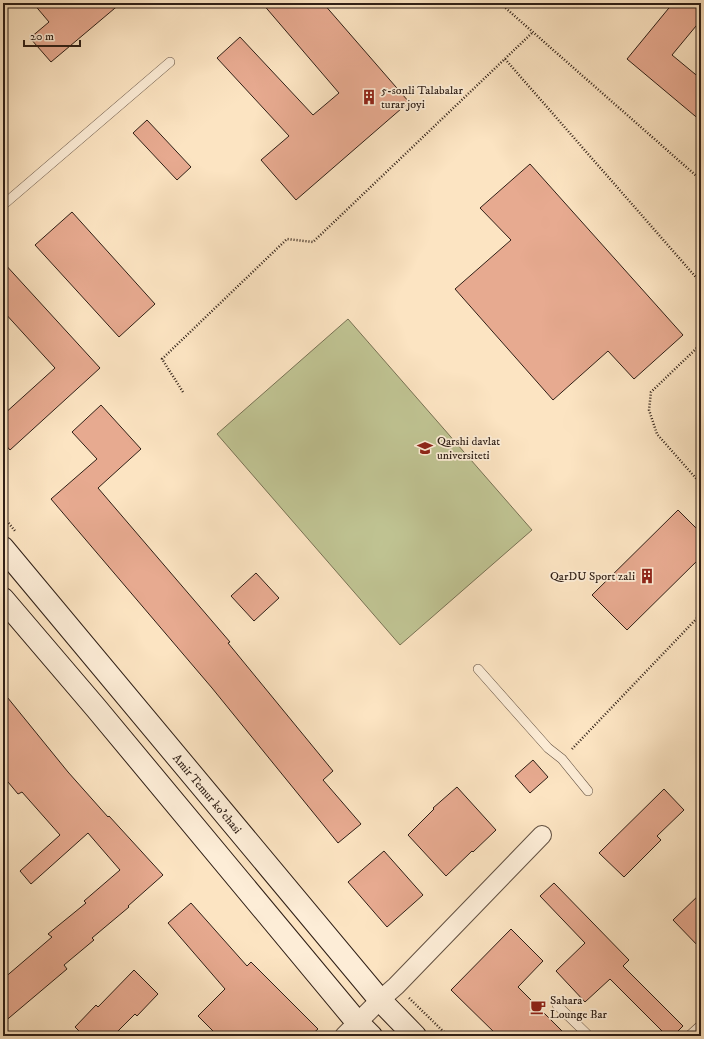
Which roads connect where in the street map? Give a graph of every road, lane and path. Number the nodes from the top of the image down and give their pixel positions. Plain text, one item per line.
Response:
1 (501, 4) dead end
2 (533, 32) junction
3 (505, 59) junction
4 (170, 62) dead end
5 (701, 180) edge
6 (3, 206) edge
7 (701, 283) edge
8 (701, 344) edge
9 (183, 392) dead end
10 (701, 484) edge
11 (3, 548) edge
12 (3, 599) edge
13 (701, 614) edge
14 (478, 670) dead end
15 (562, 759) junction
16 (588, 791) dead end
17 (542, 835) dead end
18 (380, 1000) junction
19 (557, 1005) dead end
20 (701, 1025) edge
21 (358, 1031) edge
22 (415, 1036) edge
23 (588, 1036) edge
24 (689, 1036) edge

1 - 2 path
2 - 3 path
2 - 5 path
3 - 7 path
3 - 9 path
4 - 6 lane
8 - 10 path
11 - 18 main road, Amir Temur ko'chasi
12 - 21 main road
13 - 15 path
14 - 15 lane
15 - 16 lane
17 - 18 street
18 - 21 street
18 - 22 main road, Amir Temur ko'chasi
19 - 23 lane
20 - 24 lane

